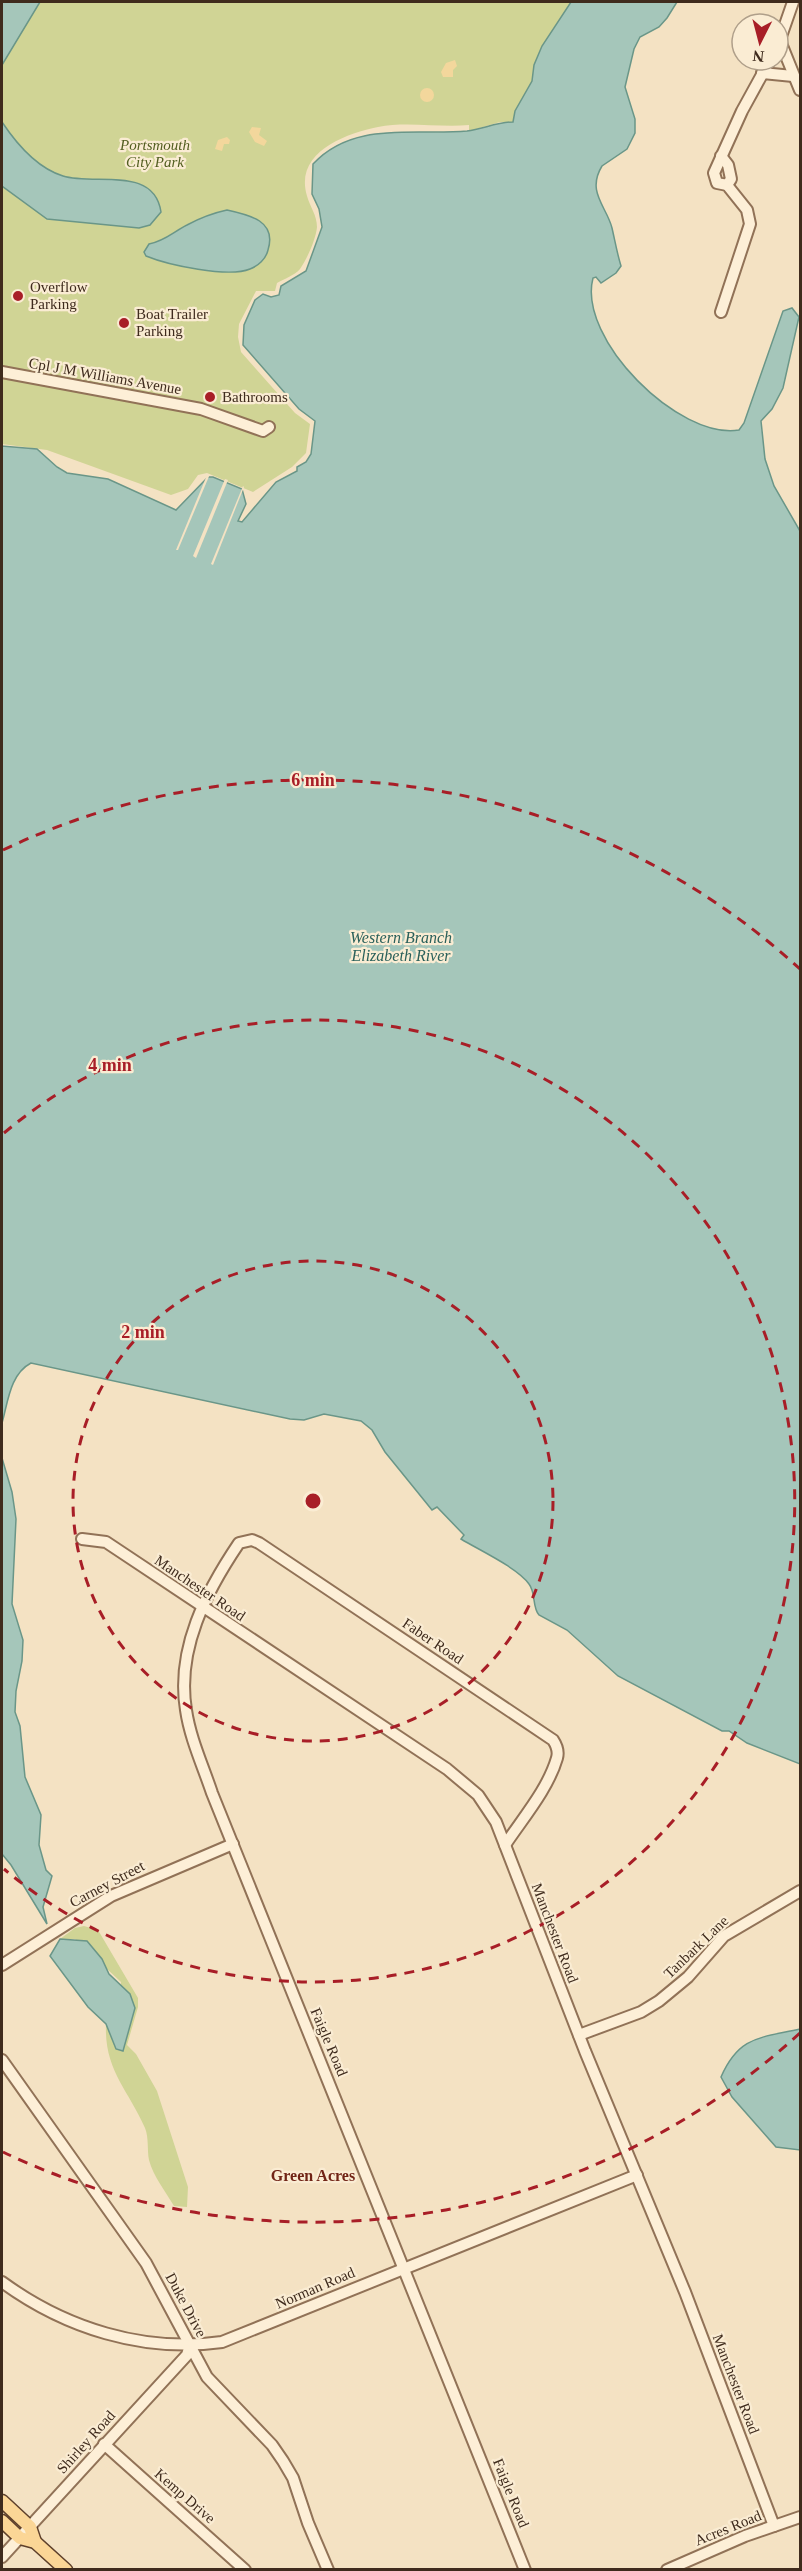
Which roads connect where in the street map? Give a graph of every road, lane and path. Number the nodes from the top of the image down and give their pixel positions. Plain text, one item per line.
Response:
1 (790, 67) edge
2 (762, 73) joint
3 (794, 76) junction
4 (801, 90) edge
5 (722, 156) junction
6 (727, 185) junction
7 (721, 312) dead end
8 (2, 372) edge
9 (269, 427) dead end
10 (82, 1539) dead end
11 (259, 1543) joint
12 (202, 1606) junction
13 (233, 1844) junction
14 (505, 1845) junction
15 (801, 1891) edge
16 (2, 1965) edge
17 (579, 2035) junction
18 (2, 2060) edge
19 (637, 2175) junction
20 (405, 2268) junction
21 (2, 2282) edge
22 (190, 2345) junction
23 (104, 2445) junction
24 (2, 2501) edge
25 (801, 2517) edge
26 (2, 2521) edge
27 (774, 2526) junction
28 (30, 2527) junction
29 (20, 2538) junction
30 (35, 2542) junction
31 (2, 2557) edge
32 (686, 2566) edge
33 (66, 2570) edge
34 (245, 2570) edge
35 (328, 2570) edge
36 (525, 2570) edge
37 (667, 2570) edge

1 - 3 street
2 - 3 street
2 - 5 street
3 - 4 street
5 - 6 street
5 - 6 street
6 - 7 street
8 - 9 street, Cpl J M Williams Avenue
10 - 12 street, Manchester Road
11 - 12 street, Faigle Road
11 - 14 street, Faber Road
12 - 13 street, Faigle Road
12 - 14 street, Manchester Road
13 - 16 street, Carney Street
13 - 20 street, Faigle Road
14 - 17 street, Manchester Road
15 - 17 street, Tanbark Lane
17 - 19 street, Manchester Road
18 - 22 street, Duke Drive
19 - 20 street, Norman Road
19 - 27 street, Manchester Road
20 - 22 street, Norman Road
20 - 36 street, Faigle Road
21 - 22 street, Norman Road
22 - 23 street, Shirley Road
22 - 35 street, Duke Drive
23 - 28 street, Shirley Road
23 - 34 street, Kemp Drive
24 - 28 main road
25 - 27 street, Acres Road
26 - 29 main road
27 - 32 street, Acres Road
28 - 29 street, Shirley Road
28 - 30 main road
29 - 30 main road
29 - 31 street, Shirley Road
30 - 33 main road
32 - 37 street, Acres Road

